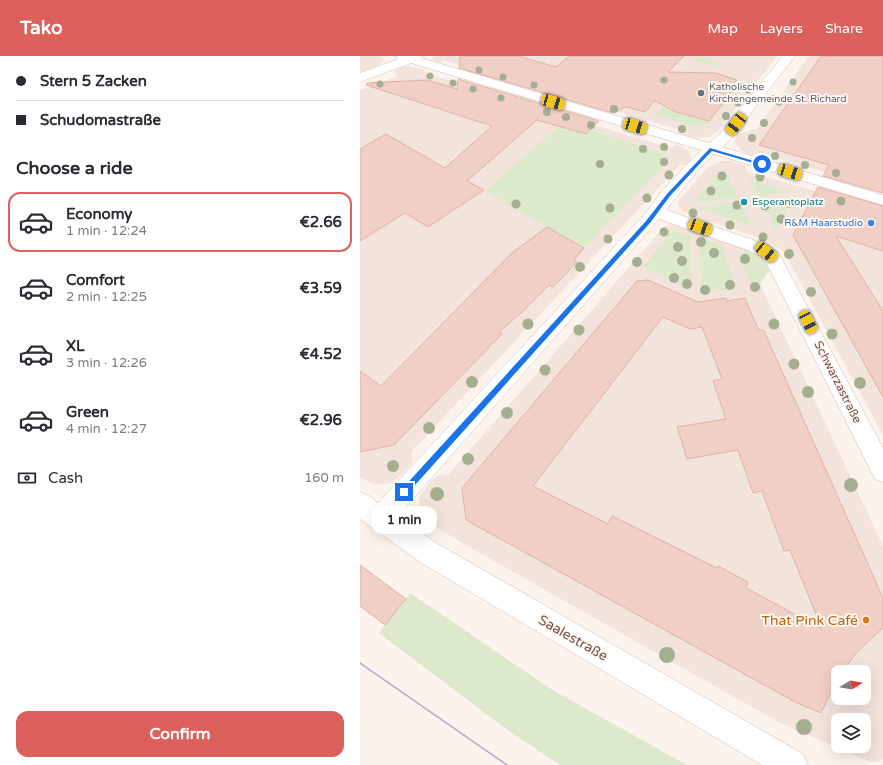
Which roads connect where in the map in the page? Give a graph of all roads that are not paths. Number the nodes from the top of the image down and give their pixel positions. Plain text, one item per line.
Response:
1 (789, 56) edge
2 (409, 57) edge
3 (360, 78) edge
4 (712, 149) junction
5 (883, 200) edge
6 (656, 212) junction
7 (883, 471) edge
8 (369, 511) edge
9 (792, 765) edge

1 - 4 street
2 - 3 street
2 - 4 street
4 - 5 street
4 - 6 street
6 - 7 street, Schwarzastraße
6 - 8 street
8 - 9 street, Saalestraße

